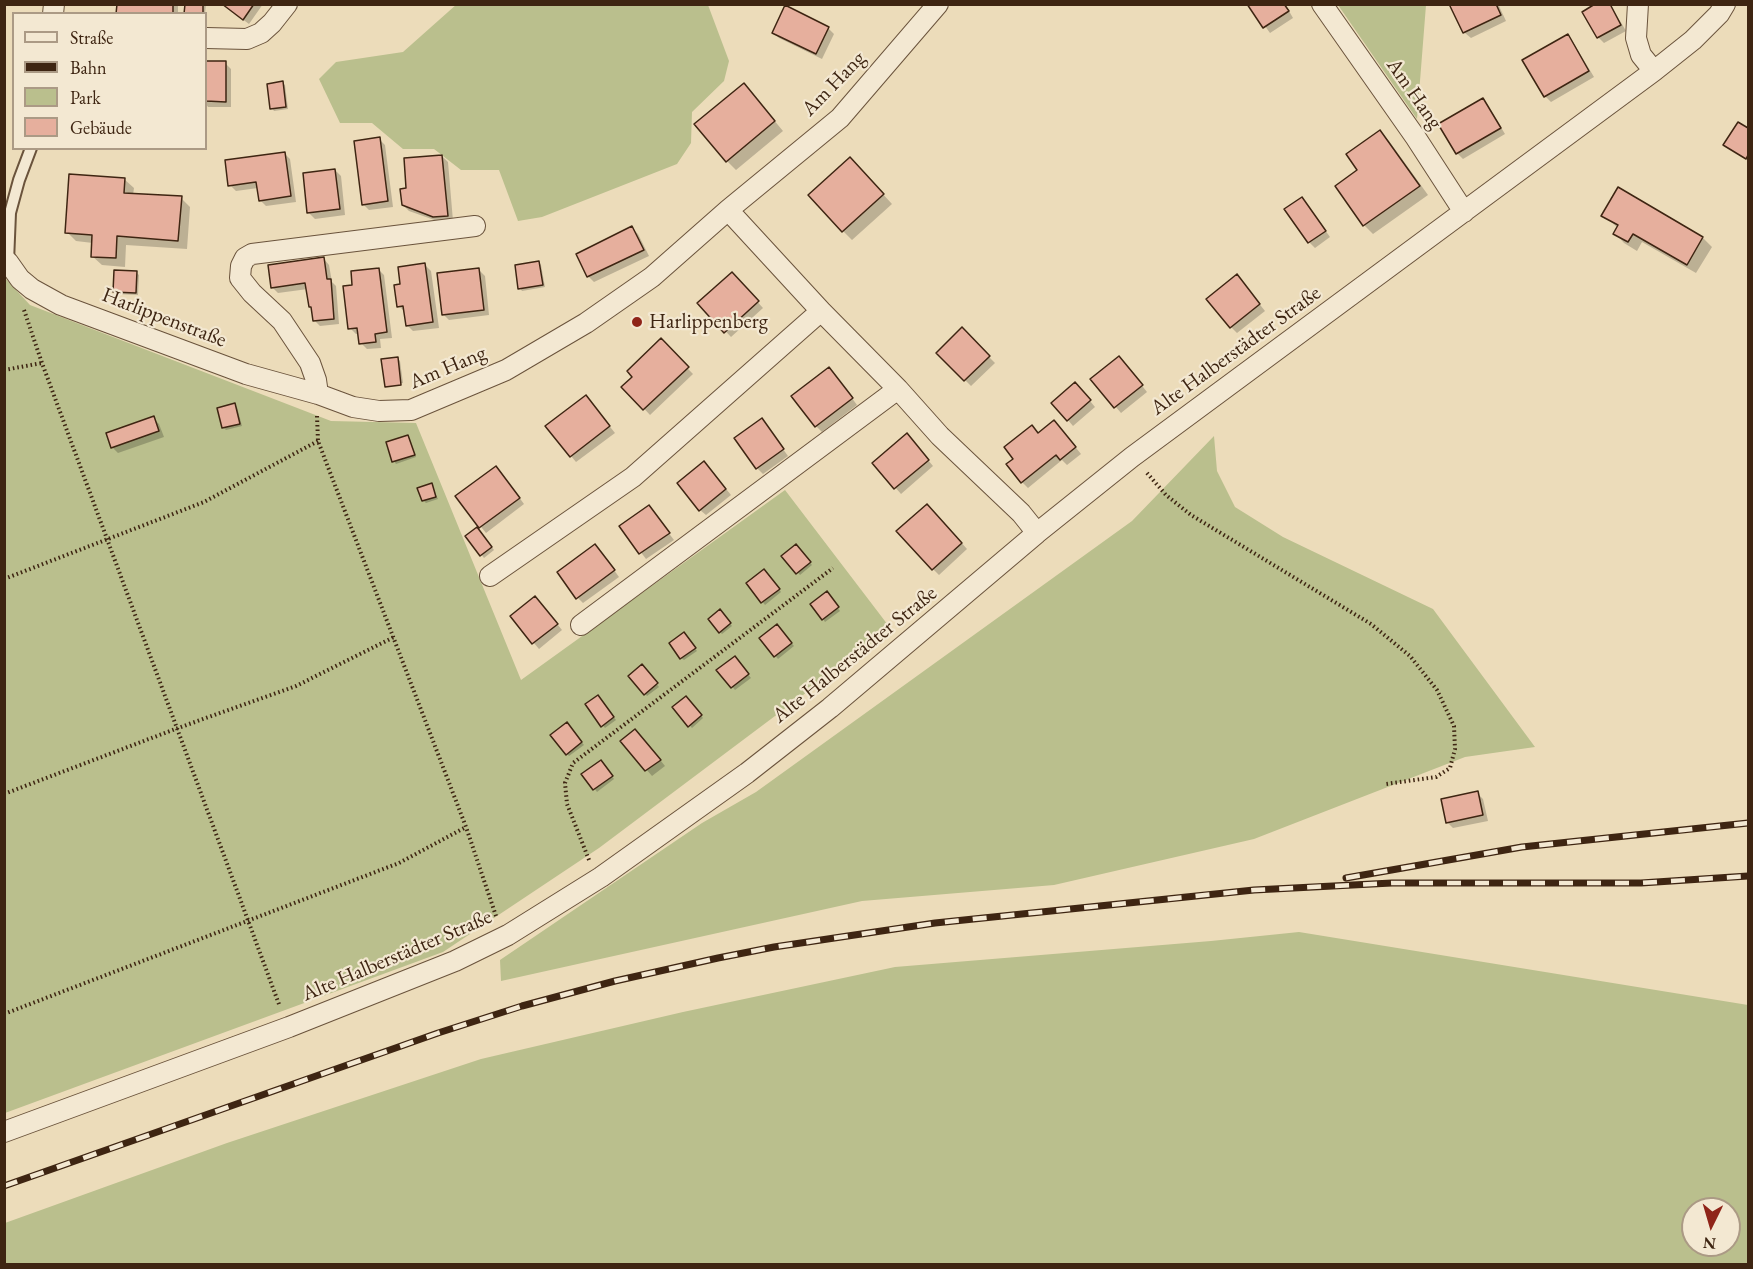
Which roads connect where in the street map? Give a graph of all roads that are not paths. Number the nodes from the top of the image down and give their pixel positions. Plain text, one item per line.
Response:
1 (287, 4) edge
2 (938, 4) edge
3 (1322, 4) edge
4 (1638, 4) edge
5 (1725, 4) edge
6 (207, 38) edge
7 (1654, 71) junction
8 (30, 150) edge
9 (728, 210) junction
10 (1464, 212) junction
11 (475, 226) dead end
12 (8, 262) joint
13 (820, 311) junction
14 (898, 389) junction
15 (318, 394) junction
16 (1037, 533) junction
17 (490, 576) dead end
18 (580, 625) dead end
19 (4, 1132) edge

1 - 6 street
2 - 9 street, Am Hang
3 - 10 street, Am Hang
4 - 7 street
5 - 7 street, Alte Halberstädter Straße
7 - 10 street, Alte Halberstädter Straße
8 - 12 lane
9 - 13 street
9 - 15 street, Am Hang
10 - 16 street, Alte Halberstädter Straße
11 - 15 street
12 - 15 street, Harlippenstraße
13 - 14 street
13 - 17 street
14 - 16 street
14 - 18 street
16 - 19 street, Alte Halberstädter Straße

